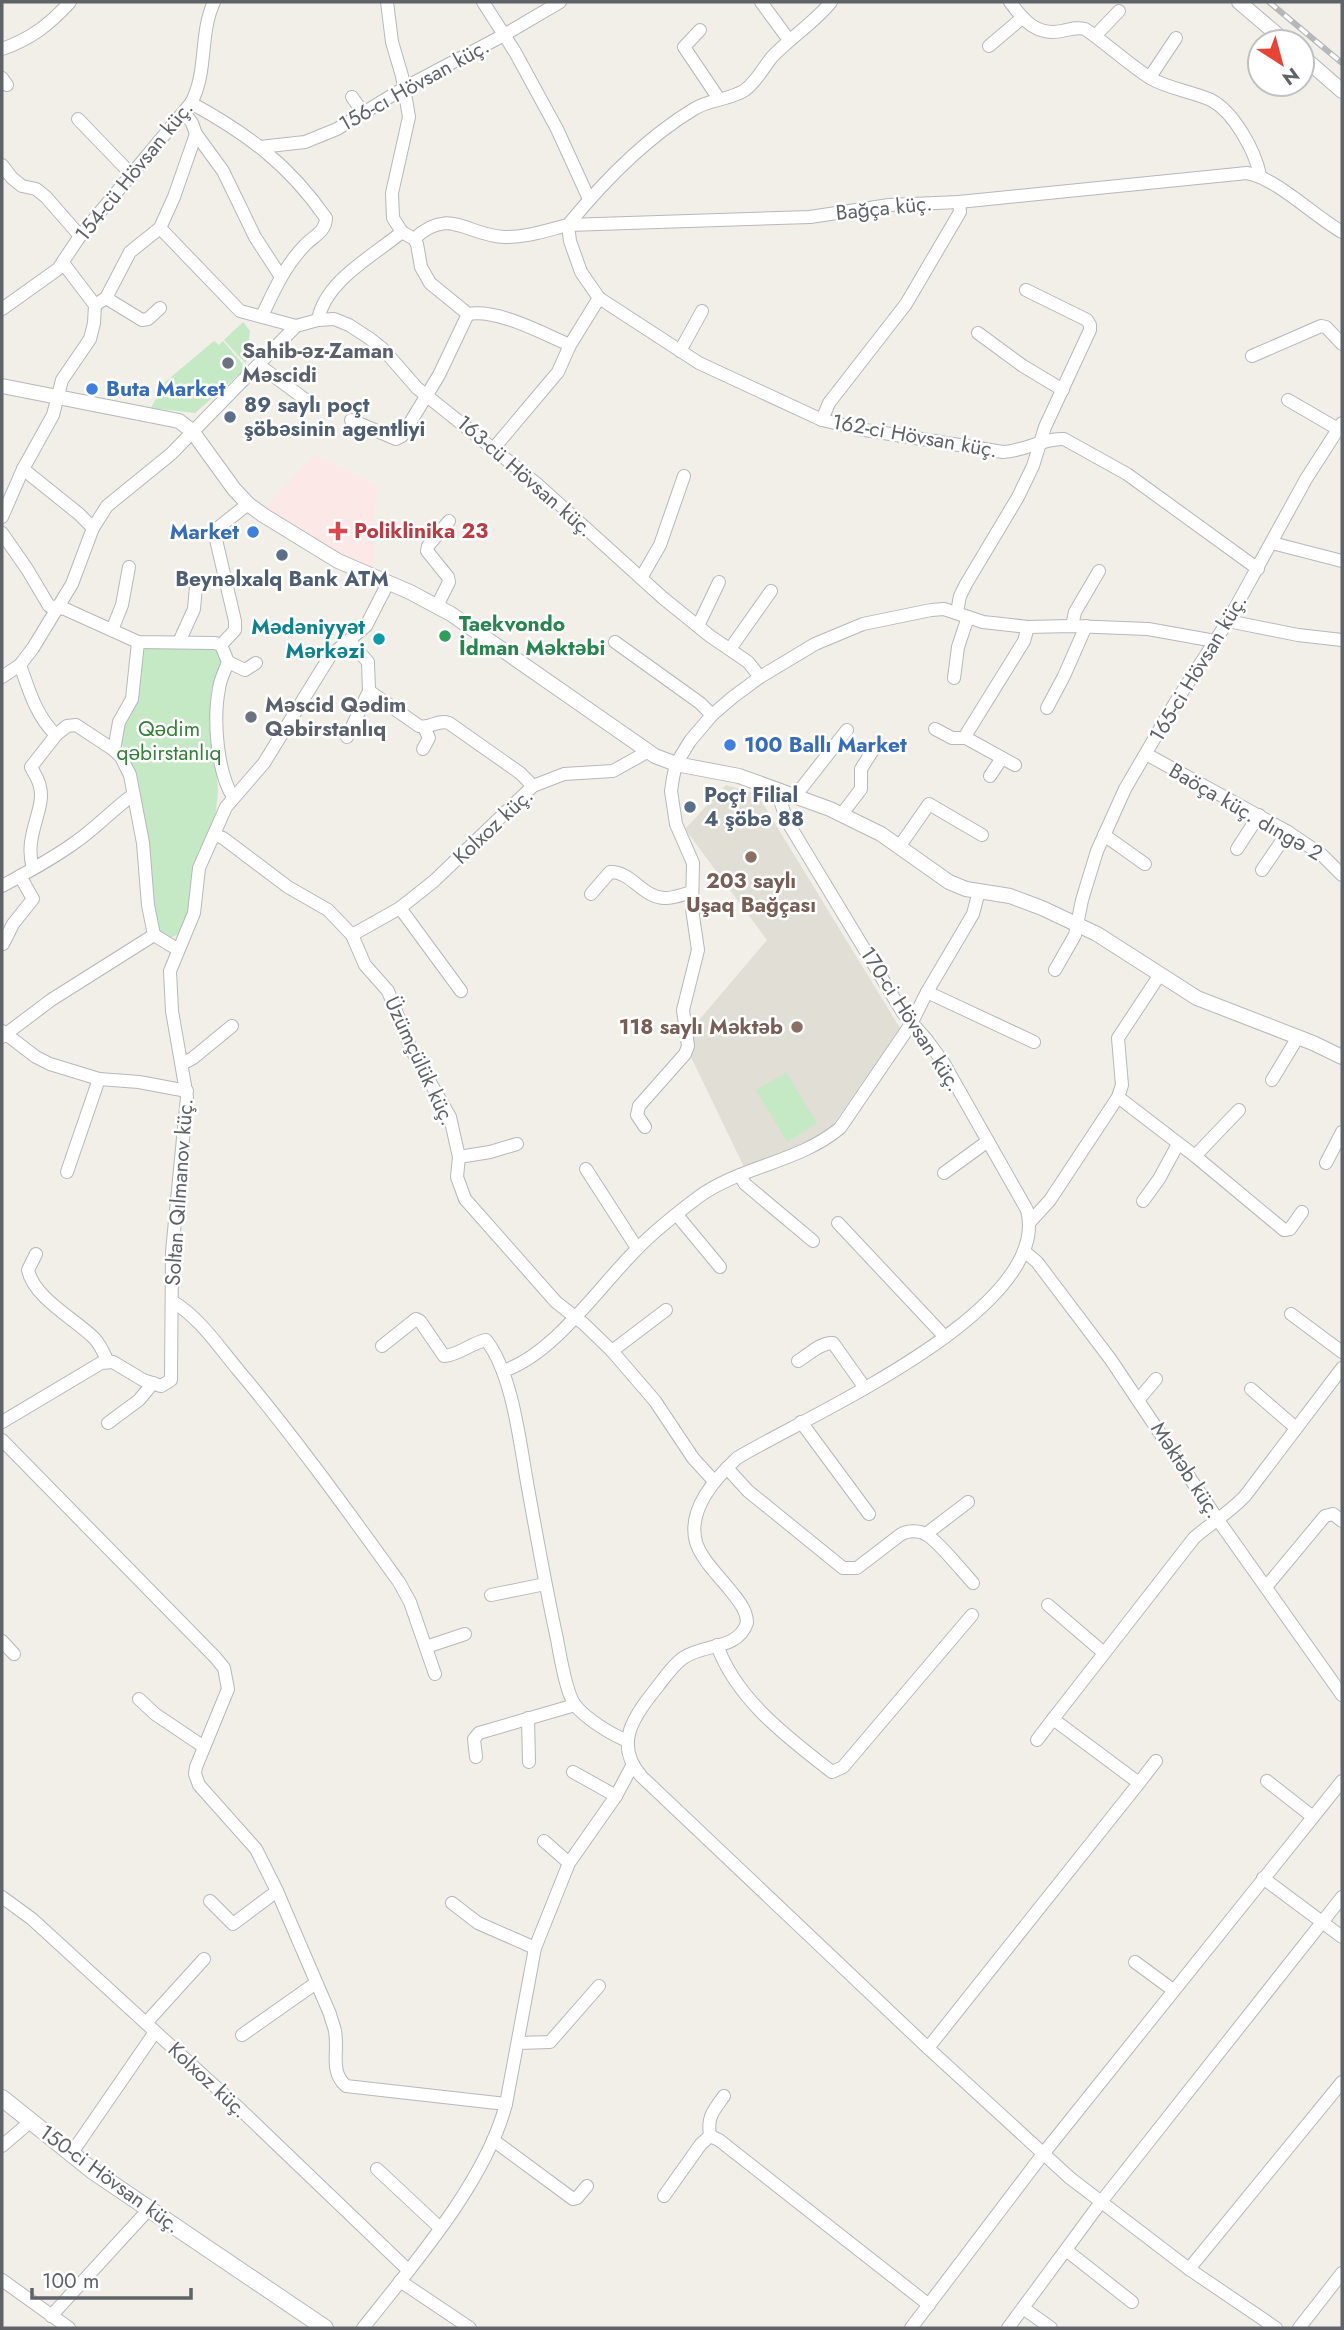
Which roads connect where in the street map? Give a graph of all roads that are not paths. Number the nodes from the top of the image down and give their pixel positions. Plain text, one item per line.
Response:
1 (70, 2) edge
2 (387, 2) edge
3 (483, 2) edge
4 (559, 2) edge
5 (761, 2) edge
6 (831, 2) edge
7 (1010, 2) edge
8 (1239, 2) edge
9 (208, 4) edge
10 (1119, 10) dead end
11 (1022, 18) junction
12 (1270, 28) edge
13 (700, 30) dead end
14 (504, 35) junction
15 (1095, 36) junction
16 (1176, 38) dead end
17 (789, 40) junction
18 (3, 44) edge
19 (989, 46) dead end
20 (1316, 68) edge
21 (1150, 77) junction
22 (404, 88) junction
23 (1342, 91) edge
24 (352, 97) dead end
25 (719, 99) junction
26 (187, 108) junction
27 (364, 114) junction
28 (78, 119) dead end
29 (196, 134) junction
30 (260, 148) junction
31 (2, 165) edge
32 (132, 175) junction
33 (1260, 175) junction
34 (589, 199) junction
35 (959, 202) junction
36 (568, 225) junction
37 (159, 228) junction
38 (1342, 232) edge
39 (80, 236) junction
40 (408, 236) junction
41 (63, 263) junction
42 (281, 277) junction
43 (1026, 290) dead end
44 (599, 298) junction
45 (100, 302) junction
46 (2, 309) edge
47 (160, 309) dead end
48 (702, 311) dead end
49 (468, 314) junction
50 (262, 316) junction
51 (318, 320) junction
52 (296, 326) junction
53 (978, 334) dead end
54 (570, 345) junction
55 (1342, 345) edge
56 (680, 351) junction
57 (1252, 356) dead end
58 (259, 365) junction
59 (2, 386) edge
60 (1063, 390) junction
61 (426, 395) junction
62 (58, 398) junction
63 (1288, 400) dead end
64 (314, 406) dead end
65 (351, 420) dead end
66 (822, 420) junction
67 (1340, 426) edge
68 (192, 431) junction
69 (1039, 444) junction
70 (494, 448) junction
71 (23, 469) junction
72 (684, 476) dead end
73 (7, 493) edge
74 (248, 503) junction
75 (2, 517) edge
76 (449, 521) dead end
77 (93, 528) junction
78 (2, 533) edge
79 (1272, 543) junction
80 (1342, 561) edge
81 (129, 567) dead end
82 (1258, 569) junction
83 (1099, 571) dead end
84 (641, 578) junction
85 (719, 582) dead end
86 (388, 583) junction
87 (197, 586) dead end
88 (771, 591) dead end
89 (437, 606) junction
90 (56, 608) junction
91 (962, 615) junction
92 (1228, 621) junction
93 (698, 626) junction
94 (1072, 626) junction
95 (1086, 626) junction
96 (1028, 627) junction
97 (112, 630) junction
98 (1342, 640) edge
99 (349, 641) junction
100 (1215, 641) junction
101 (138, 642) junction
102 (179, 642) junction
103 (615, 642) dead end
104 (221, 645) junction
105 (730, 649) junction
106 (228, 662) junction
107 (256, 663) dead end
108 (20, 665) junction
109 (2, 677) edge
110 (760, 677) junction
111 (954, 678) dead end
112 (369, 691) junction
113 (1046, 708) dead end
114 (712, 715) junction
115 (424, 727) junction
116 (935, 729) dead end
117 (847, 730) dead end
118 (56, 735) junction
119 (347, 737) dead end
120 (966, 738) junction
121 (423, 749) dead end
122 (114, 750) junction
123 (873, 750) dead end
124 (647, 751) junction
125 (1146, 754) junction
126 (1002, 758) junction
127 (676, 764) junction
128 (1015, 765) dead end
129 (990, 776) dead end
130 (533, 786) junction
131 (780, 790) junction
132 (132, 795) junction
133 (796, 795) junction
134 (233, 797) junction
135 (842, 814) junction
136 (1259, 815) junction
137 (1288, 832) junction
138 (215, 835) junction
139 (982, 835) dead end
140 (1104, 835) junction
141 (899, 847) junction
142 (1237, 849) dead end
143 (1145, 864) dead end
144 (33, 868) junction
145 (1262, 870) dead end
146 (1342, 875) edge
147 (20, 876) junction
148 (2, 886) edge
149 (979, 891) junction
150 (692, 892) junction
151 (591, 894) dead end
152 (400, 908) junction
153 (1078, 924) junction
154 (154, 935) junction
155 (352, 935) junction
156 (3, 944) edge
157 (177, 949) junction
158 (1055, 970) dead end
159 (1159, 976) junction
160 (461, 991) dead end
161 (927, 992) junction
162 (911, 1024) junction
163 (232, 1026) dead end
164 (3, 1034) edge
165 (1298, 1037) junction
166 (1034, 1042) dead end
167 (1342, 1057) edge
168 (182, 1063) junction
169 (99, 1079) junction
170 (1272, 1080) dead end
171 (187, 1091) junction
172 (1118, 1097) junction
173 (1240, 1110) dead end
174 (645, 1128) dead end
175 (1342, 1132) edge
176 (988, 1141) junction
177 (517, 1144) dead end
178 (1178, 1144) junction
179 (1195, 1156) junction
180 (459, 1157) junction
181 (1326, 1163) dead end
182 (586, 1169) dead end
183 (67, 1172) dead end
184 (944, 1173) dead end
185 (740, 1175) junction
186 (1143, 1201) dead end
187 (1302, 1212) dead end
188 (677, 1215) junction
189 (1030, 1222) junction
190 (838, 1223) dead end
191 (813, 1241) dead end
192 (637, 1248) junction
193 (1024, 1251) junction
194 (36, 1254) dead end
195 (720, 1267) dead end
196 (172, 1301) junction
197 (666, 1310) dead end
198 (1291, 1314) dead end
199 (574, 1317) junction
200 (945, 1338) junction
201 (382, 1346) dead end
202 (612, 1351) junction
203 (1342, 1352) edge
204 (798, 1361) dead end
205 (108, 1362) junction
206 (503, 1371) junction
207 (1341, 1372) edge
208 (1156, 1379) dead end
209 (153, 1383) junction
210 (865, 1388) junction
211 (1251, 1389) dead end
212 (1139, 1399) junction
213 (3, 1417) edge
214 (801, 1422) junction
215 (108, 1423) dead end
216 (1296, 1428) junction
217 (2, 1440) edge
218 (726, 1468) junction
219 (714, 1481) junction
220 (968, 1502) dead end
221 (869, 1514) dead end
222 (1218, 1520) junction
223 (1342, 1521) edge
224 (926, 1534) junction
225 (974, 1583) dead end
226 (545, 1584) junction
227 (1266, 1587) junction
228 (491, 1595) dead end
229 (1048, 1605) dead end
230 (972, 1615) dead end
231 (465, 1634) dead end
232 (2, 1641) edge
233 (718, 1645) junction
234 (426, 1647) junction
235 (1104, 1653) junction
236 (15, 1654) dead end
237 (435, 1674) dead end
238 (1342, 1695) edge
239 (139, 1699) dead end
240 (575, 1705) junction
241 (528, 1718) junction
242 (1053, 1719) junction
243 (1037, 1740) dead end
244 (628, 1741) junction
245 (204, 1747) junction
246 (476, 1757) dead end
247 (1156, 1760) dead end
248 (529, 1762) dead end
249 (632, 1766) junction
250 (573, 1772) dead end
251 (1267, 1782) dead end
252 (1342, 1782) edge
253 (1139, 1783) junction
254 (616, 1796) junction
255 (1313, 1817) junction
256 (544, 1840) dead end
257 (569, 1863) junction
258 (1263, 1878) junction
259 (277, 1891) junction
260 (2, 1897) edge
261 (1342, 1897) edge
262 (210, 1901) dead end
263 (452, 1903) dead end
264 (1322, 1922) junction
265 (1342, 1937) edge
266 (535, 1948) junction
267 (204, 1959) dead end
268 (1135, 1962) dead end
269 (316, 1983) junction
270 (599, 1986) dead end
271 (1173, 1990) junction
272 (150, 2027) junction
273 (242, 2035) dead end
274 (517, 2043) junction
275 (928, 2048) junction
276 (1342, 2082) edge
277 (724, 2096) dead end
278 (2, 2098) edge
279 (506, 2104) junction
280 (30, 2122) junction
281 (710, 2136) junction
282 (493, 2140) junction
283 (2, 2146) edge
284 (71, 2154) junction
285 (1043, 2154) junction
286 (377, 2169) dead end
287 (587, 2186) dead end
288 (664, 2196) dead end
289 (1101, 2202) junction
290 (149, 2210) junction
291 (439, 2227) junction
292 (1066, 2250) junction
293 (1189, 2269) junction
294 (408, 2270) junction
295 (1342, 2273) edge
296 (2, 2280) edge
297 (400, 2281) junction
298 (1132, 2302) dead end
299 (929, 2305) junction
300 (1023, 2308) junction
301 (51, 2316) junction
302 (69, 2328) edge
303 (325, 2328) edge
304 (363, 2328) edge
305 (470, 2328) edge
306 (911, 2328) edge
307 (1008, 2328) edge
308 (1051, 2328) edge
309 (1276, 2328) edge
310 (1299, 2328) edge

1 - 18 street
2 - 22 street
3 - 14 street
4 - 14 street, 156-cı Hövsan küç.
5 - 17 street
6 - 17 street
7 - 11 street
8 - 12 street
9 - 26 street, 154-cü Hövsan küç.
10 - 15 street
11 - 15 street
11 - 19 street
13 - 25 street
14 - 22 street, 156-cı Hövsan küç.
14 - 34 street
15 - 21 street
16 - 21 street
17 - 25 street
20 - 23 street
21 - 33 street
22 - 27 street, 156-cı Hövsan küç.
22 - 40 street
24 - 27 street
25 - 34 street
26 - 29 street
26 - 30 street
26 - 32 street, 154-cü Hövsan küç.
27 - 30 street, 156-cı Hövsan küç.
28 - 32 street
29 - 37 street
29 - 42 street
30 - 42 street
31 - 39 street
32 - 39 street, 154-cü Hövsan küç.
33 - 35 street, Bağça küç.
33 - 38 street
34 - 36 street
35 - 36 street, Bağça küç.
35 - 66 street
36 - 40 street, Bağça küç.
36 - 44 street, 162-ci Hövsan küç.
37 - 45 street
37 - 50 street
39 - 41 street, 154-cü Hövsan küç.
40 - 49 street
40 - 51 street, Bağça küç.
41 - 45 street
41 - 46 street, 154-cü Hövsan küç.
42 - 50 street
43 - 60 street
44 - 54 street
44 - 56 street, 162-ci Hövsan küç.
45 - 47 street
45 - 62 street
48 - 56 street
49 - 54 street
49 - 61 street
50 - 52 street
51 - 52 street, 163-cü Hövsan küç.
51 - 61 street, 163-cü Hövsan küç.
52 - 58 street
53 - 60 street
54 - 70 street
55 - 57 street
56 - 66 street, 162-ci Hövsan küç.
58 - 64 street
58 - 68 street
59 - 62 street
60 - 69 street
61 - 65 street
61 - 70 street, 163-cü Hövsan küç.
62 - 68 street
62 - 71 street
63 - 67 street
66 - 69 street, 162-ci Hövsan küç.
67 - 79 street, 165-ci Hövsan küç.
68 - 74 street
68 - 77 street
69 - 82 street, 162-ci Hövsan küç.
69 - 91 street
70 - 84 street, 163-cü Hövsan küç.
71 - 73 street
71 - 77 street
72 - 84 street
73 - 75 street
74 - 86 street
74 - 104 street
76 - 89 street
77 - 90 street
78 - 90 street
79 - 80 street
79 - 82 street, 165-ci Hövsan küç.
81 - 97 street
82 - 92 street, 165-ci Hövsan küç.
83 - 94 street
84 - 93 street, 163-cü Hövsan küç.
85 - 93 street
86 - 89 street
86 - 99 street, Soltan Qılmanov küç.
87 - 102 street
88 - 105 street
89 - 124 street
90 - 97 street
90 - 108 street
91 - 96 street
91 - 110 street
91 - 111 street
92 - 98 street
92 - 100 street, 165-ci Hövsan küç.
93 - 105 street, 163-cü Hövsan küç.
94 - 95 street
94 - 96 street
95 - 100 street
95 - 113 street
96 - 120 street
97 - 101 street
99 - 112 street
99 - 134 street, Soltan Qılmanov küç.
100 - 125 street, 165-ci Hövsan küç.
101 - 102 street
101 - 122 street
102 - 104 street
103 - 114 street
104 - 106 street
105 - 110 street, 163-cü Hövsan küç.
106 - 107 street
106 - 134 street
108 - 109 street
108 - 118 street
110 - 114 street
112 - 115 street
112 - 119 street
114 - 127 street
115 - 121 street
115 - 130 street
116 - 120 street
117 - 133 street
118 - 122 street
118 - 144 street
120 - 126 street
122 - 132 street
123 - 135 street
124 - 127 street
124 - 130 street, Kolxoz küç.
125 - 136 street, Baöça küç. dıngə 2
125 - 140 street, 165-ci Hövsan küç.
126 - 128 street
126 - 129 street
127 - 131 street
127 - 150 street
130 - 152 street, Kolxoz küç.
131 - 133 street
131 - 162 street, 170-ci Hövsan küç.
132 - 144 street
132 - 154 street
133 - 135 street
134 - 138 street, Soltan Qılmanov küç.
135 - 141 street
136 - 137 street, Baöça küç. dıngə 2
136 - 142 street
137 - 145 street
137 - 146 street, Baöça küç. dıngə 2
138 - 155 street, Üzümçülük küç.
138 - 157 street, Soltan Qılmanov küç.
139 - 141 street
140 - 143 street
140 - 153 street, 165-ci Hövsan küç.
141 - 149 street
144 - 147 street
147 - 148 street
147 - 156 street
149 - 153 street
149 - 161 street
150 - 151 street
150 - 174 street
152 - 155 street, Kolxoz küç.
152 - 160 street
153 - 158 street, 165-ci Hövsan küç.
153 - 159 street
154 - 157 street
154 - 164 street
155 - 180 street, Üzümçülük küç.
157 - 168 street, Soltan Qılmanov küç.
159 - 165 street
159 - 172 street
161 - 162 street
161 - 166 street
162 - 176 street, 170-ci Hövsan küç.
162 - 185 street
163 - 168 street
164 - 169 street
165 - 167 street
165 - 170 street
168 - 171 street, Soltan Qılmanov küç.
169 - 171 street
169 - 183 street
171 - 196 street, Soltan Qılmanov küç.
172 - 178 street
172 - 189 street
173 - 179 street
175 - 181 street
176 - 184 street
176 - 189 street, 170-ci Hövsan küç.
177 - 180 street
178 - 179 street
178 - 186 street
179 - 187 street
180 - 199 street, Üzümçülük küç.
182 - 192 street
185 - 188 street
185 - 191 street
188 - 192 street
188 - 195 street
189 - 193 street
190 - 200 street
192 - 199 street
193 - 200 street
193 - 212 street, Məktəb küç.
194 - 205 street
196 - 209 street, Soltan Qılmanov küç.
196 - 234 street
197 - 202 street
198 - 203 street
199 - 202 street, Üzümçülük küç.
199 - 206 street
200 - 210 street
201 - 206 street
202 - 219 street, Üzümçülük küç.
204 - 210 street
205 - 209 street
205 - 213 street
206 - 226 street
207 - 216 street
208 - 212 street
209 - 215 street
210 - 214 street
211 - 216 street
212 - 222 street, Məktəb küç.
214 - 218 street
214 - 221 street
216 - 222 street
217 - 245 street
218 - 219 street
218 - 224 street
219 - 233 street
220 - 224 street
222 - 227 street, Məktəb küç.
222 - 235 street
223 - 227 street
224 - 225 street
226 - 228 street
226 - 240 street
227 - 238 street, Məktəb küç.
229 - 235 street
230 - 233 street
231 - 234 street
232 - 236 street
233 - 244 street
234 - 237 street
235 - 242 street
239 - 245 street
240 - 241 street
240 - 244 street
241 - 246 street
241 - 248 street
242 - 243 street
242 - 253 street
244 - 249 street
245 - 259 street
247 - 253 street
249 - 254 street
249 - 275 street
250 - 254 street
251 - 255 street
252 - 255 street
253 - 275 street
254 - 257 street
255 - 258 street
256 - 257 street
257 - 266 street
258 - 264 street
258 - 271 street
259 - 262 street
259 - 269 street
260 - 272 street, Kolxoz küç.
261 - 264 street
263 - 266 street
264 - 265 street
264 - 289 street
266 - 274 street
267 - 272 street
268 - 271 street
269 - 273 street
269 - 279 street
270 - 274 street
271 - 285 street
272 - 284 street
272 - 294 street, Kolxoz küç.
274 - 279 street
275 - 285 street
276 - 293 street
277 - 281 street
278 - 280 main road, 150-ci Hövsan küç.
279 - 282 street
280 - 283 street
280 - 284 main road, 150-ci Hövsan küç.
281 - 288 street
281 - 299 street
282 - 287 street
282 - 291 street
284 - 290 main road, 150-ci Hövsan küç.
285 - 289 street
285 - 299 street
286 - 291 street
289 - 292 street
289 - 293 street
290 - 301 street
290 - 303 main road, 150-ci Hövsan küç.
291 - 294 street
292 - 298 street
292 - 300 street
293 - 309 street
294 - 297 street
295 - 310 street
296 - 301 street
297 - 304 street
297 - 305 street
299 - 306 street
300 - 307 street
300 - 308 street
301 - 302 street

